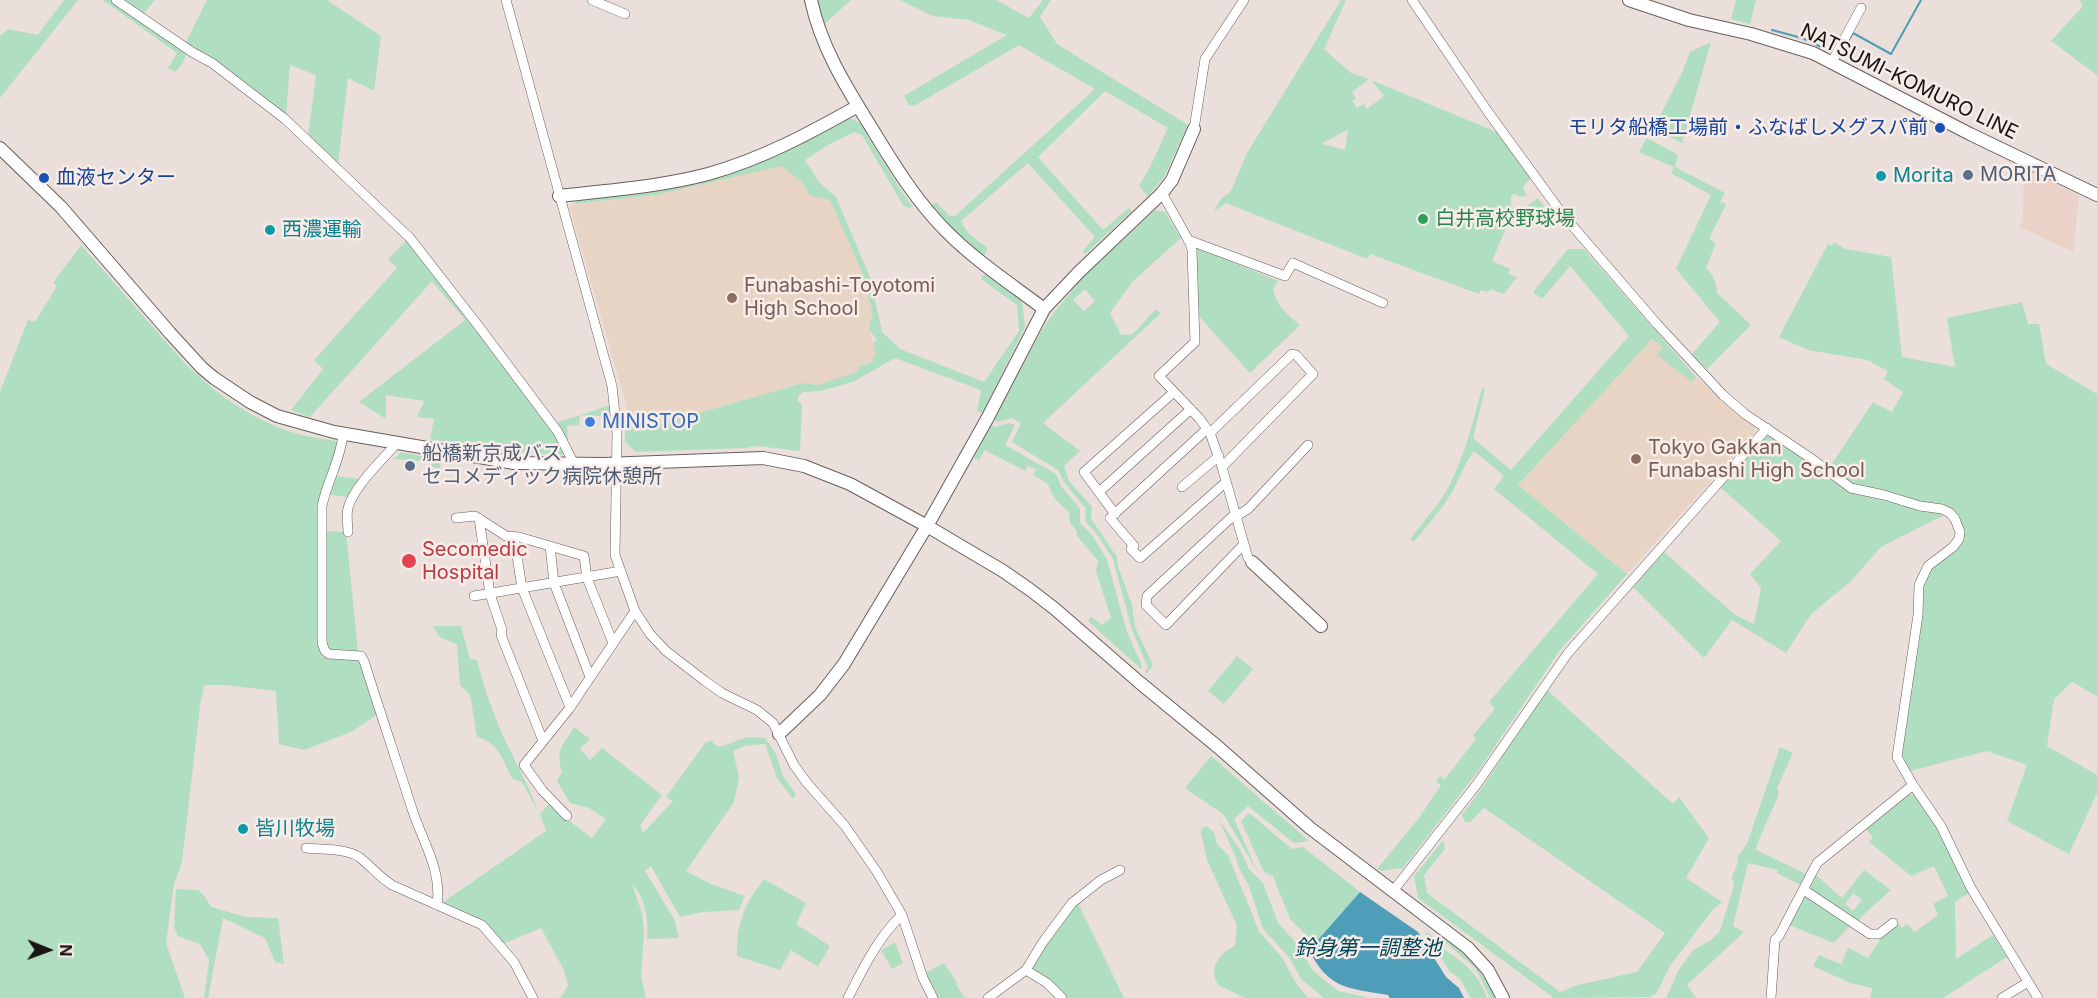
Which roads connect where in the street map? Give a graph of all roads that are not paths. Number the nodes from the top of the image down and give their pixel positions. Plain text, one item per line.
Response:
1 (116, 0) edge
2 (506, 0) edge
3 (592, 0) edge
4 (811, 0) edge
5 (1244, 0) edge
6 (1412, 0) edge
7 (1629, 0) edge
8 (607, 3) edge
9 (1861, 8) dead end
10 (625, 14) dead end
11 (1832, 62) junction
12 (858, 106) junction
13 (1194, 129) joint
14 (0, 148) edge
15 (1162, 193) junction
16 (2097, 195) edge
17 (558, 196) junction
18 (1188, 240) junction
19 (1383, 303) dead end
20 (1044, 309) junction
21 (1174, 393) junction
22 (1191, 409) junction
23 (1767, 428) junction
24 (1208, 431) junction
25 (343, 434) junction
26 (398, 442) junction
27 (1308, 445) dead end
28 (1219, 456) junction
29 (616, 463) junction
30 (574, 464) junction
31 (1222, 467) junction
32 (1226, 482) junction
33 (1182, 487) dead end
34 (1099, 492) junction
35 (1115, 514) junction
36 (1234, 514) junction
37 (456, 518) dead end
38 (479, 518) junction
39 (927, 526) junction
40 (348, 532) dead end
41 (514, 537) junction
42 (1244, 544) junction
43 (550, 546) junction
44 (1252, 562) joint
45 (621, 572) junction
46 (587, 578) junction
47 (554, 582) junction
48 (522, 588) junction
49 (490, 594) junction
50 (474, 596) dead end
51 (636, 611) junction
52 (1321, 627) dead end
53 (614, 643) junction
54 (590, 677) junction
55 (570, 707) junction
56 (779, 734) junction
57 (543, 741) junction
58 (1913, 785) junction
59 (567, 816) dead end
60 (306, 848) dead end
61 (1119, 870) dead end
62 (1804, 890) junction
63 (1393, 891) junction
64 (437, 905) junction
65 (902, 915) junction
66 (1893, 923) dead end
67 (1026, 970) junction
68 (2028, 982) junction
69 (533, 998) edge
70 (848, 998) edge
71 (933, 998) edge
72 (988, 998) edge
73 (1062, 998) edge
74 (1503, 998) edge
75 (1771, 998) edge
76 (2002, 998) edge
77 (2038, 998) edge

1 - 30 street
2 - 17 street
3 - 8 street
4 - 12 street
5 - 13 street
6 - 23 street
7 - 11 street, NATSUMI-KOMURO LINE
8 - 10 street
9 - 11 street
11 - 16 street, NATSUMI-KOMURO LINE
12 - 17 street
12 - 20 street
13 - 15 street
14 - 25 street
15 - 18 street
15 - 20 street
17 - 29 street
18 - 19 street
18 - 21 street
20 - 39 street
21 - 22 street
21 - 34 street
22 - 24 street
22 - 34 street
23 - 58 street
23 - 63 street
24 - 28 street
24 - 31 street
24 - 35 street
25 - 26 street
25 - 64 street
26 - 30 street
26 - 40 street
27 - 36 street
28 - 31 street
28 - 33 street
29 - 30 street
29 - 39 street
29 - 45 street
31 - 32 street
32 - 35 street
32 - 36 street
34 - 35 street
36 - 42 street
36 - 42 street
37 - 38 street
38 - 41 street
38 - 49 street
39 - 56 street
39 - 63 street
41 - 43 street
41 - 48 street
42 - 44 street
43 - 46 street
43 - 47 street
44 - 52 street
45 - 46 street
45 - 51 street
46 - 47 street
46 - 53 street
47 - 48 street
47 - 54 street
48 - 49 street
48 - 55 street
49 - 50 street
49 - 57 street
51 - 53 street
51 - 56 street
53 - 54 street
54 - 55 street
55 - 57 street
56 - 65 street
57 - 59 street
58 - 62 street
58 - 68 street
60 - 64 street
61 - 67 street
62 - 66 street
62 - 75 street
63 - 74 street
64 - 69 street
65 - 70 street
65 - 71 street
67 - 72 street
67 - 73 street
68 - 76 street
68 - 77 street

